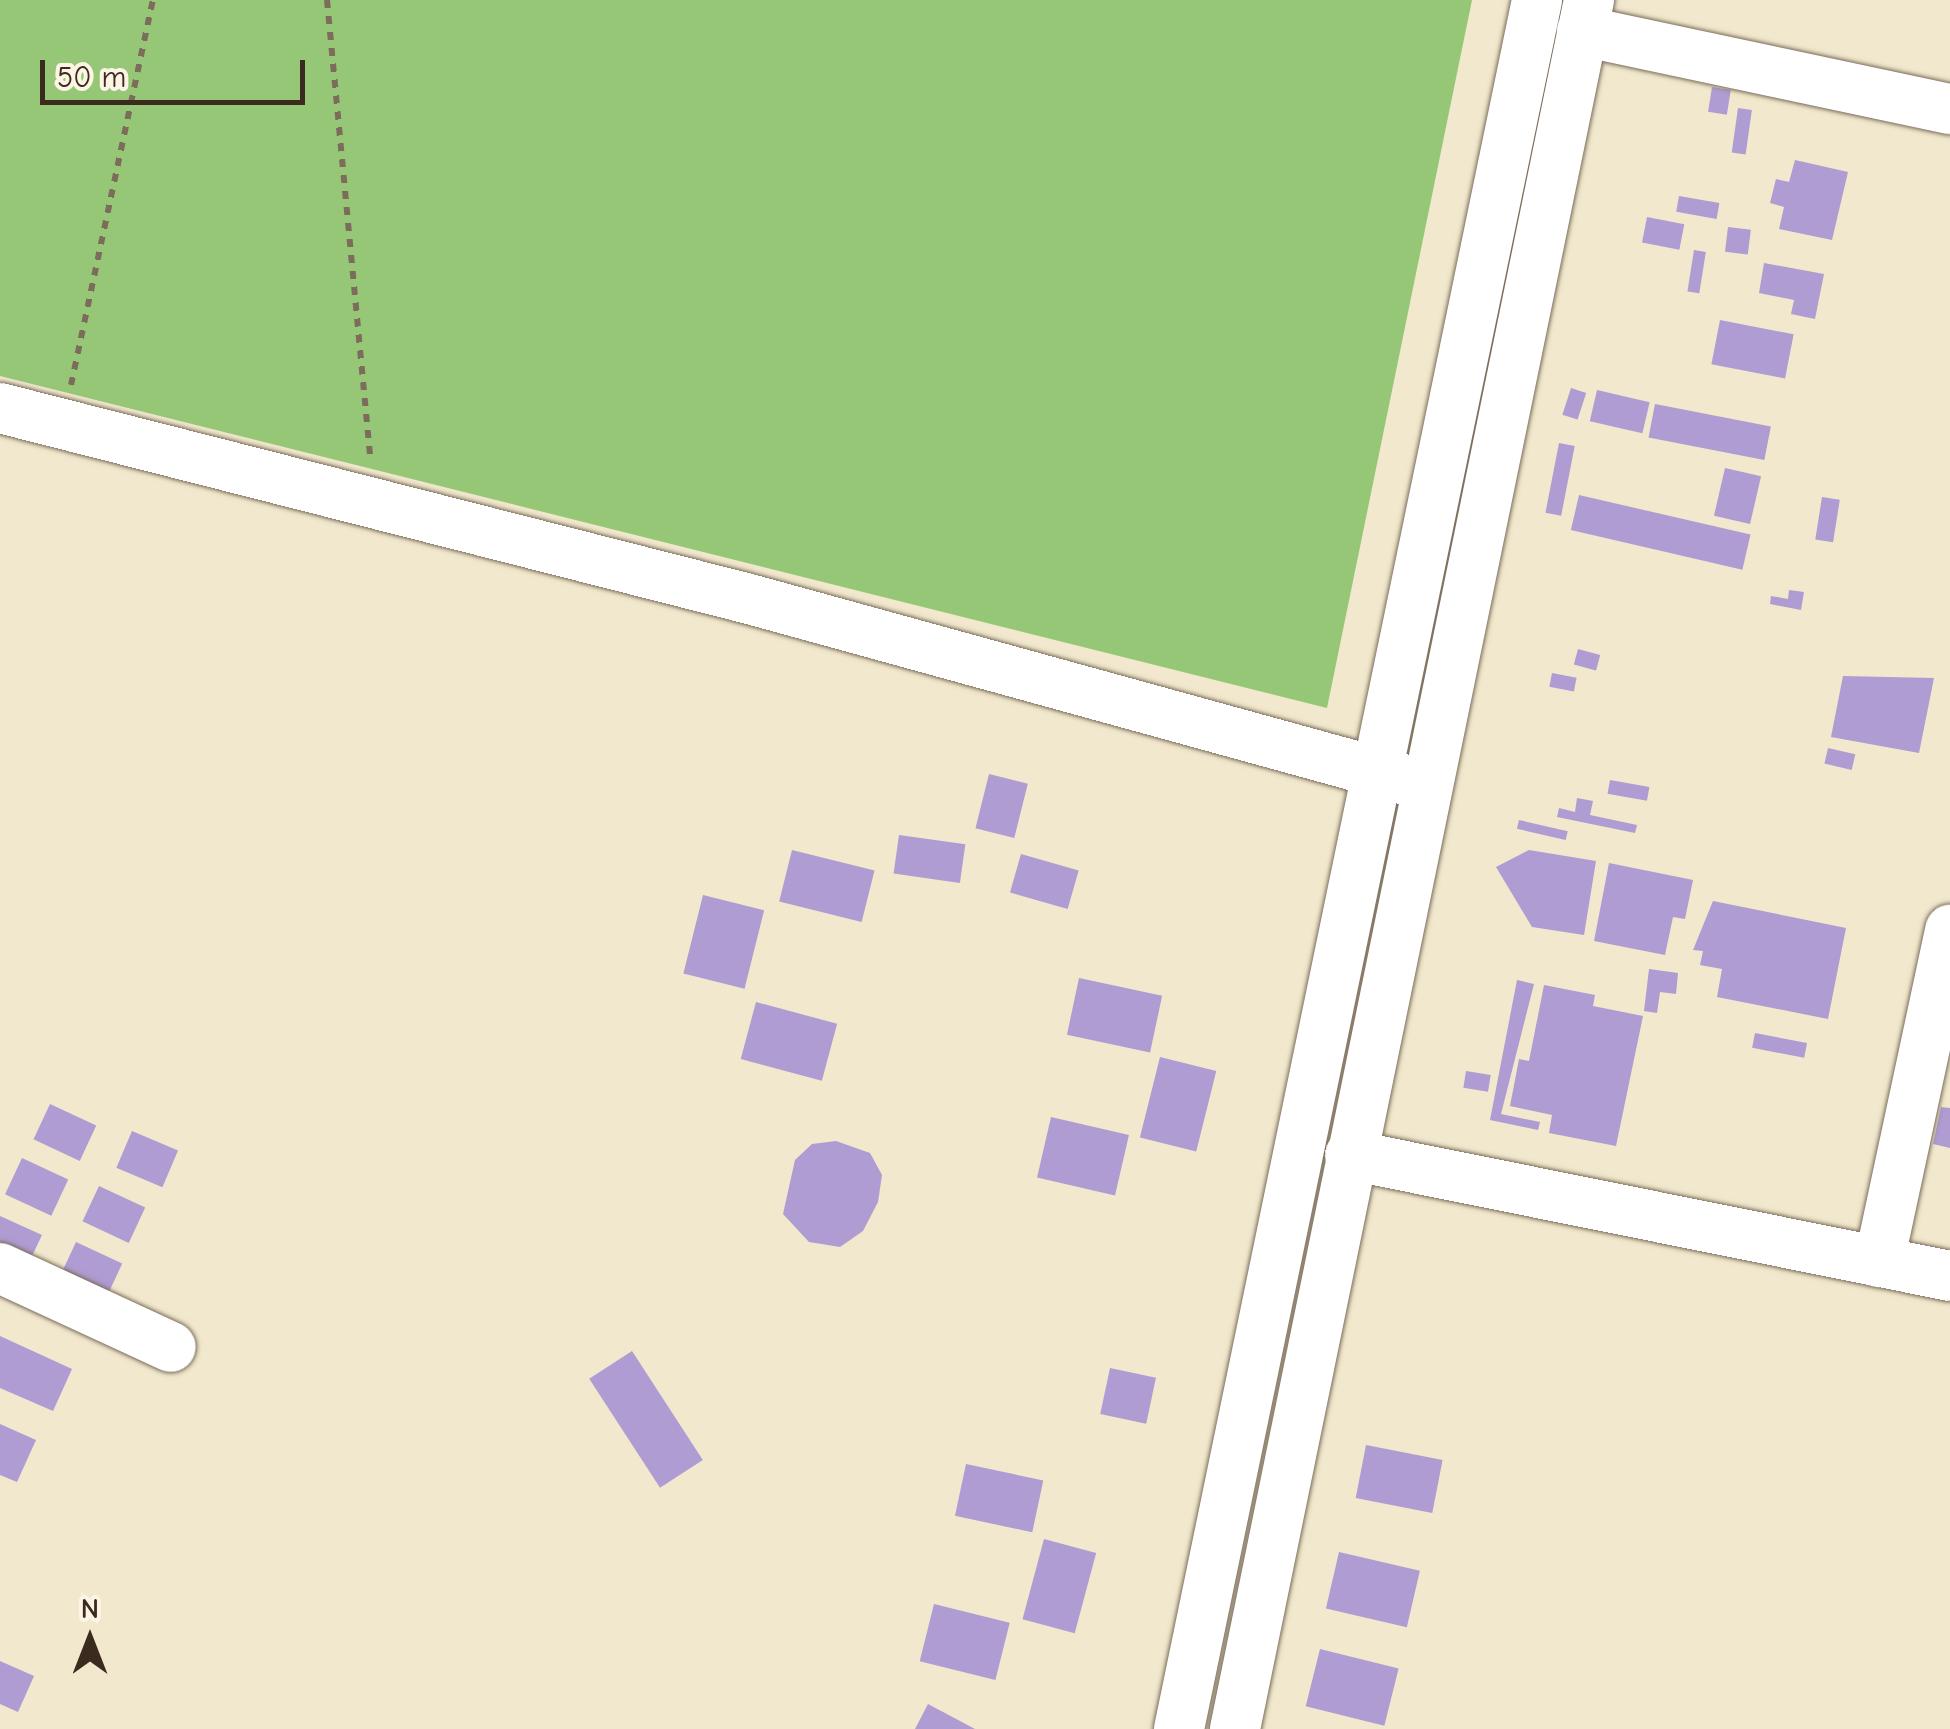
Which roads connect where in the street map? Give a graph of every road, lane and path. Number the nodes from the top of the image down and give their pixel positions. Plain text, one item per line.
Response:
1 (153, 0) edge
2 (327, 0) edge
3 (1537, 0) edge
4 (1585, 16) edge
5 (1950, 109) edge
6 (0, 408) edge
7 (62, 425) junction
8 (374, 500) junction
9 (1377, 772) junction
10 (1427, 786) junction
11 (1950, 930) edge
12 (1350, 1155) junction
13 (1878, 1262) junction
14 (0, 1268) edge
15 (1950, 1276) edge
16 (170, 1347) dead end
17 (1178, 1729) edge
18 (1234, 1729) edge

1 - 7 path
2 - 8 path
3 - 9 street
4 - 5 street
4 - 10 street
6 - 7 street
7 - 8 street
8 - 9 street
9 - 10 street
9 - 17 street
10 - 12 street
11 - 13 street
12 - 13 street
12 - 18 street
13 - 15 street
14 - 16 street

